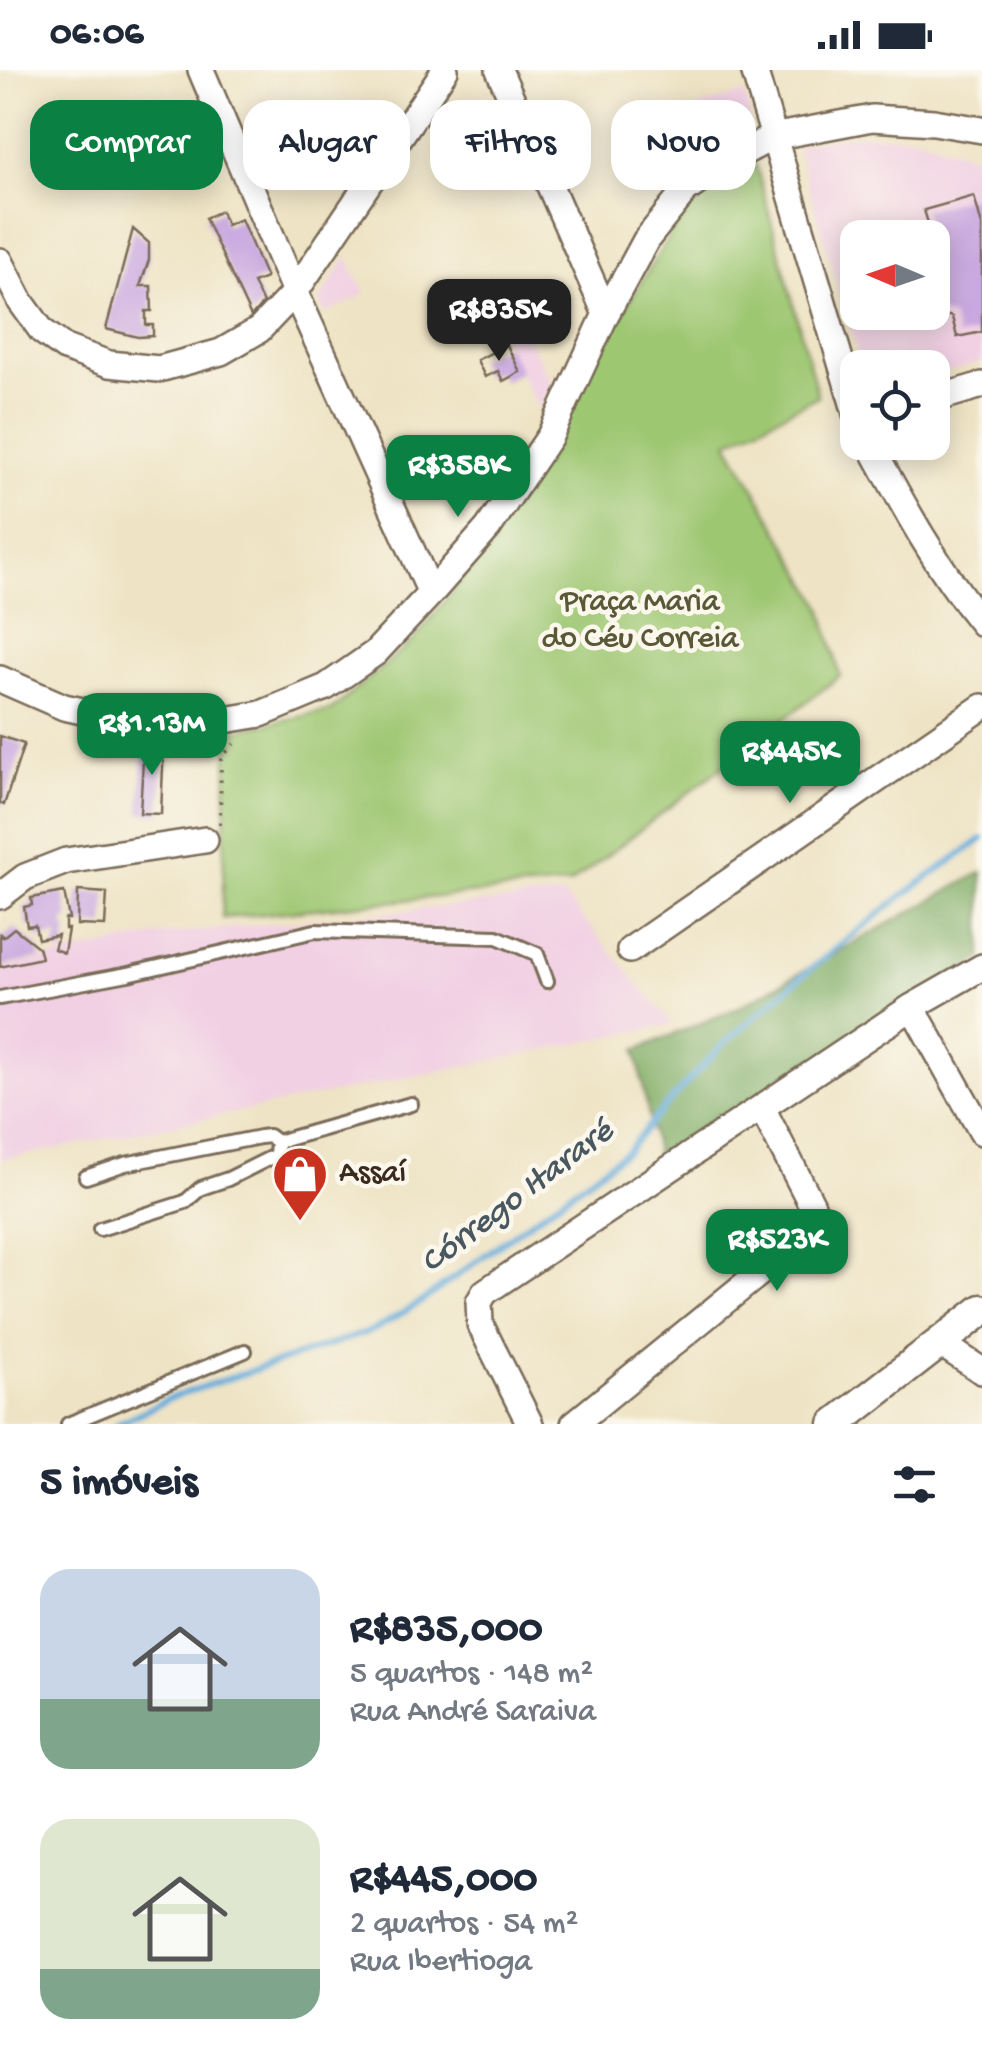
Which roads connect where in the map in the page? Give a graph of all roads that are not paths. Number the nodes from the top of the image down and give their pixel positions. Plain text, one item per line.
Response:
1 (202, 70) edge
2 (446, 70) edge
3 (500, 70) edge
4 (754, 70) edge
5 (982, 130) edge
6 (772, 137) junction
7 (0, 261) edge
8 (295, 292) junction
9 (606, 314) junction
10 (840, 361) edge
11 (982, 385) edge
12 (950, 395) edge
13 (879, 460) edge
14 (432, 593) junction
15 (982, 623) edge
16 (0, 679) edge
17 (982, 707) edge
18 (204, 840) road end
19 (0, 896) edge
20 (630, 950) dead end
21 (982, 967) edge
22 (547, 981) dead end
23 (0, 998) edge
24 (912, 1007) junction
25 (410, 1104) dead end
26 (762, 1108) junction
27 (982, 1132) edge
28 (277, 1142) junction
29 (86, 1177) dead end
30 (100, 1229) dead end
31 (982, 1310) edge
32 (940, 1343) junction
33 (244, 1351) dead end
34 (982, 1371) edge
35 (68, 1424) edge
36 (530, 1424) edge
37 (574, 1424) edge
38 (835, 1424) edge

1 - 8 street
2 - 8 street
3 - 9 street
4 - 6 street
5 - 6 street
6 - 9 street
6 - 10 street
7 - 8 street
8 - 14 street
9 - 14 street
11 - 12 street
13 - 15 street
14 - 16 street
17 - 20 street
18 - 19 street
21 - 24 street
22 - 23 lane
24 - 26 street
24 - 27 street
25 - 28 lane
26 - 36 street
26 - 37 street
28 - 29 lane
28 - 30 lane
31 - 32 street
32 - 34 street
32 - 38 street
33 - 35 lane

